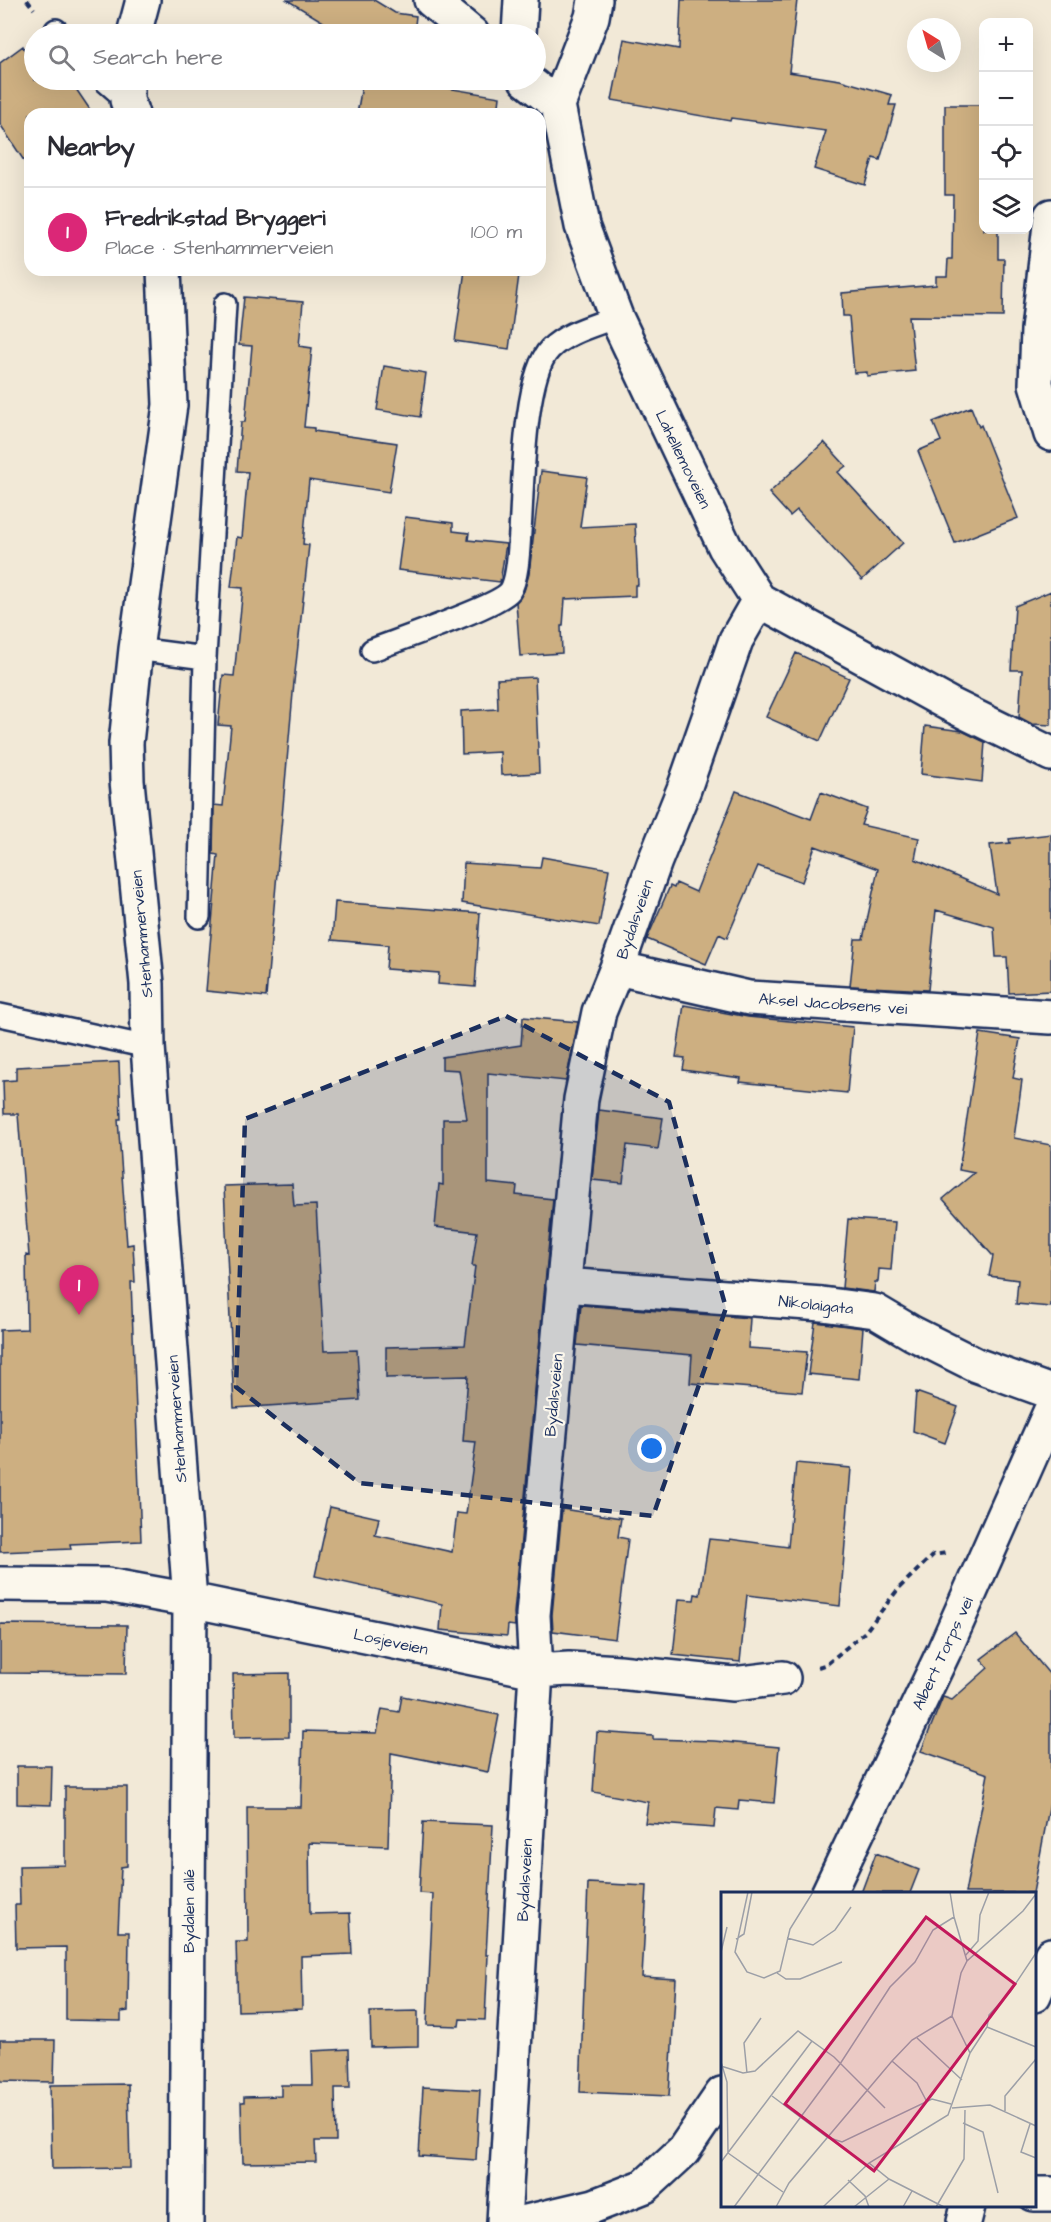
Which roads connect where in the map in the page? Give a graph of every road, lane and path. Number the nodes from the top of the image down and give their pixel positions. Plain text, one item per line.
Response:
1 (143, 0) edge
2 (431, 0) edge
3 (521, 0) edge
4 (595, 0) edge
5 (137, 24) edge
6 (460, 24) edge
7 (520, 24) edge
8 (539, 90) edge
9 (558, 105) junction
10 (1051, 216) edge
11 (164, 276) edge
12 (225, 304) dead end
13 (615, 317) junction
14 (1051, 434) edge
15 (759, 600) junction
16 (136, 649) junction
17 (372, 650) dead end
18 (205, 658) junction
19 (1051, 754) edge
20 (199, 917) dead end
21 (617, 968) junction
22 (0, 1015) edge
23 (1051, 1017) edge
24 (148, 1047) junction
25 (562, 1285) junction
26 (1051, 1392) edge
27 (1051, 1410) edge
28 (986, 1557) junction
29 (0, 1584) edge
30 (190, 1600) junction
31 (537, 1671) junction
32 (783, 1678) joint
33 (828, 1892) edge
34 (1051, 1955) edge
35 (1036, 1992) edge
36 (721, 2097) edge
37 (968, 2207) edge
38 (186, 2222) edge
39 (504, 2222) edge
40 (526, 2222) edge
41 (964, 2222) edge

1 - 5 street
2 - 6 street
3 - 7 street
4 - 9 street
8 - 9 street
9 - 13 street, Lahellemoveien
10 - 14 street
11 - 16 street, Stenhammerveien
12 - 18 lane
13 - 15 street, Lahellemoveien
13 - 17 lane
15 - 19 street, Lahellemoveien
15 - 21 street, Bydalsveien
16 - 18 lane
16 - 24 street, Stenhammerveien
18 - 20 lane
21 - 23 street, Aksel Jacobsens vei
21 - 25 street, Bydalsveien
22 - 24 lane
24 - 30 street, Stenhammerveien
25 - 26 street, Nikolaigata
25 - 31 street, Bydalsveien
27 - 28 street, Albert Torps vei
28 - 32 path
28 - 33 street, Albert Torps vei
29 - 30 street, Losjeveien
30 - 31 street, Losjeveien
30 - 38 street, Bydalen allé
31 - 32 street, Losjeveien
31 - 39 street, Bydalsveien
34 - 35 street
36 - 40 street
37 - 41 street

